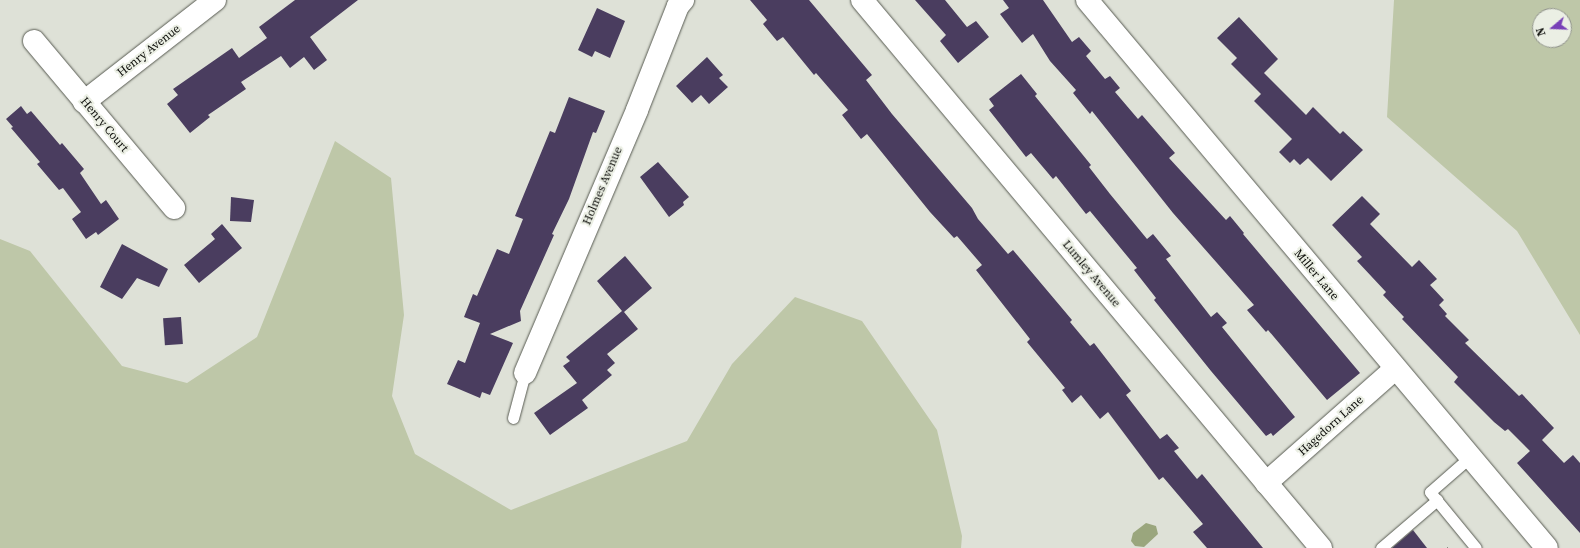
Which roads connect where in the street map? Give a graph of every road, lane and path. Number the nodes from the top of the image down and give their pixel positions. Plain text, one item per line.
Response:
1 (215, 0) edge
2 (683, 0) edge
3 (862, 0) edge
4 (1086, 0) edge
5 (34, 41) dead end
6 (84, 102) junction
7 (174, 208) dead end
8 (1395, 369) junction
9 (525, 373) joint
10 (513, 418) dead end
11 (1470, 458) junction
12 (1266, 483) junction
13 (1437, 500) junction
14 (1321, 548) edge
15 (1381, 548) edge
16 (1476, 548) edge
17 (1547, 548) edge

1 - 6 street, Henry Avenue
2 - 9 street, Holmes Avenue
3 - 12 street, Lumley Avenue
4 - 8 street, Miller Lane
5 - 6 street, Henry Court
6 - 7 street, Henry Court
8 - 11 street, Miller Lane
8 - 12 street, Hagedorn Lane
9 - 10 lane
11 - 13 lane
11 - 17 street, Miller Lane
12 - 14 street, Lumley Avenue
13 - 15 lane
13 - 16 lane

